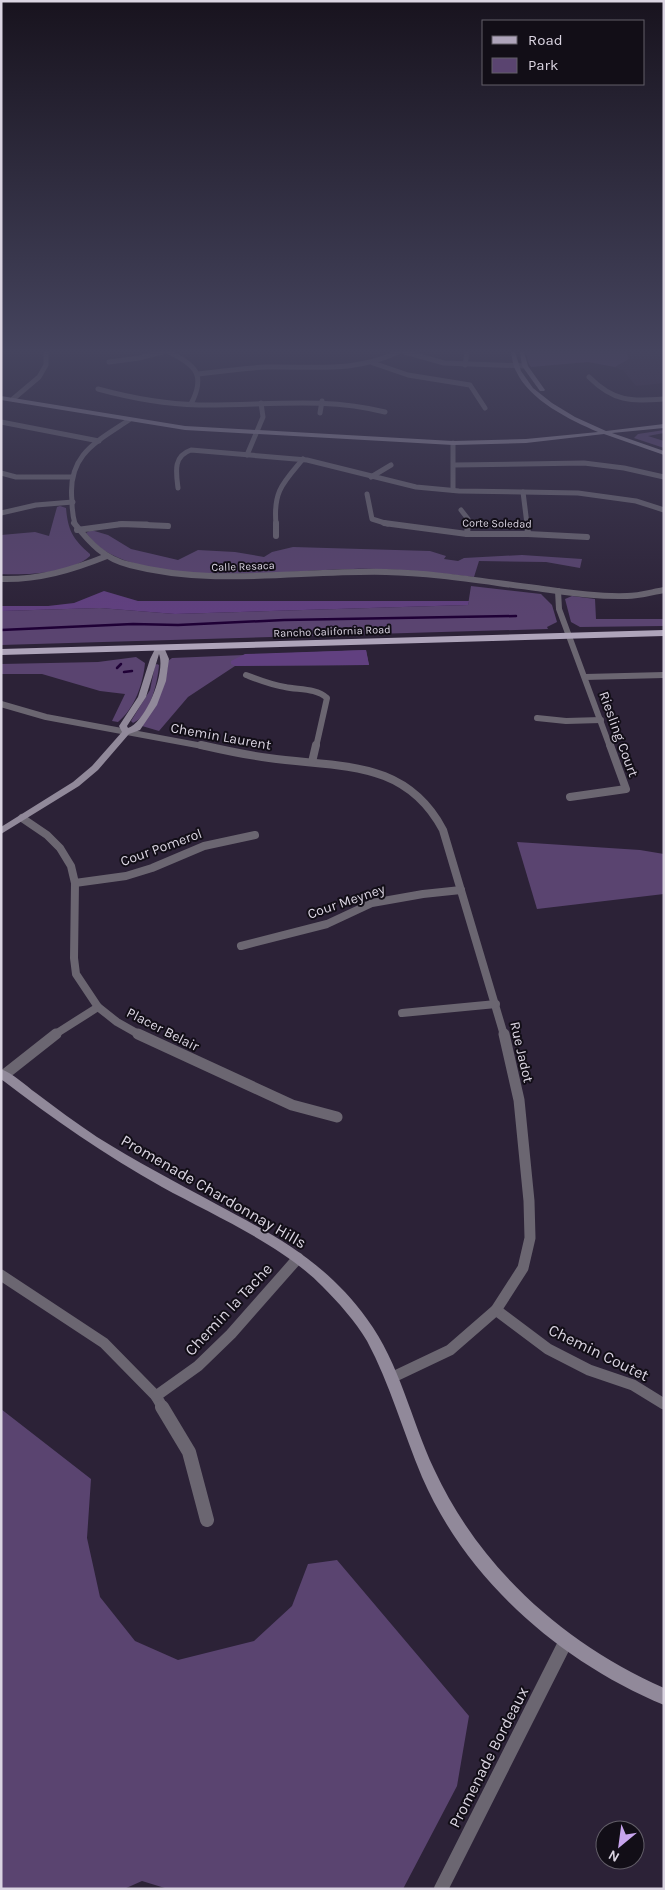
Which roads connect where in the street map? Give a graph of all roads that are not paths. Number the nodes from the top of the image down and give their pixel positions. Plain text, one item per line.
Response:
1 (95, 440) edge
2 (254, 440) edge
3 (404, 440) edge
4 (528, 440) edge
5 (628, 440) edge
6 (99, 441) joint
7 (454, 443) junction
8 (664, 453) edge
9 (247, 454) junction
10 (303, 459) junction
11 (391, 465) dead end
12 (454, 465) junction
13 (1, 473) edge
14 (72, 476) junction
15 (371, 477) junction
16 (664, 477) edge
17 (178, 488) dead end
18 (453, 490) junction
19 (523, 492) junction
20 (367, 494) dead end
21 (73, 502) junction
22 (461, 510) dead end
23 (664, 510) edge
24 (1, 512) edge
25 (168, 526) dead end
26 (77, 530) junction
27 (467, 534) junction
28 (528, 534) junction
29 (276, 536) dead end
30 (587, 537) dead end
31 (107, 556) junction
32 (1, 579) edge
33 (664, 590) edge
34 (558, 591) junction
35 (664, 633) edge
36 (568, 634) junction
37 (160, 647) junction
38 (1, 652) edge
39 (246, 675) dead end
40 (664, 675) edge
41 (585, 678) junction
42 (1, 704) edge
43 (537, 718) dead end
44 (601, 720) junction
45 (126, 732) junction
46 (312, 762) junction
47 (570, 797) dead end
48 (22, 818) junction
49 (1, 831) edge
50 (255, 835) dead end
51 (75, 883) junction
52 (461, 890) junction
53 (241, 946) dead end
54 (496, 1004) junction
55 (98, 1007) junction
56 (402, 1013) dead end
57 (2, 1074) edge
58 (337, 1116) dead end
59 (298, 1258) junction
60 (1, 1275) edge
61 (496, 1310) junction
62 (392, 1378) junction
63 (156, 1396) junction
64 (664, 1404) edge
65 (207, 1520) dead end
66 (566, 1641) junction
67 (664, 1696) edge
68 (441, 1889) edge

1 - 6 street
2 - 9 street
3 - 7 main road
4 - 7 main road
5 - 8 main road
6 - 14 street
7 - 12 street
9 - 10 street
9 - 17 street
10 - 15 street
10 - 29 street
11 - 15 street
12 - 16 street
12 - 18 street
13 - 14 street
14 - 21 street
15 - 18 street
18 - 19 street
19 - 23 street
19 - 28 street
20 - 27 street, Corte Soledad
21 - 24 street
21 - 26 street
22 - 27 street
25 - 26 street
26 - 31 street, Calle Resaca
27 - 28 street, Corte Soledad
28 - 30 street, Corte Soledad
31 - 32 street
31 - 34 street, Calle Resaca
33 - 34 street, Calle Resaca
34 - 36 street
35 - 36 main road, Rancho California Road
36 - 37 main road, Rancho California Road
36 - 41 street, Riesling Court
37 - 38 main road, Rancho California Road
37 - 45 main road
37 - 45 main road
39 - 46 street
40 - 41 street
41 - 44 street, Riesling Court
42 - 45 street, Chemin Laurent
43 - 44 street
44 - 47 street, Riesling Court
45 - 46 street, Chemin Laurent
45 - 48 main road
46 - 52 street, Rue Jadot
48 - 49 main road
48 - 51 street, Placer Belair
50 - 51 street, Cour Pomerol
51 - 55 street, Placer Belair
52 - 53 street, Cour Meyney
52 - 54 street, Rue Jadot
54 - 56 street
54 - 61 street, Rue Jadot
55 - 57 street
55 - 58 street, Placer Belair
57 - 59 main road, Promenade Chardonnay Hills
59 - 62 main road, Promenade Chardonnay Hills
59 - 63 street, Chemin la Tache
60 - 63 street
61 - 62 street, Rue Jadot
61 - 64 street, Chemin Coutet
62 - 66 main road, Promenade Chardonnay Hills
63 - 65 street
66 - 67 main road, Promenade Chardonnay Hills
66 - 68 street, Promenade Bordeaux

